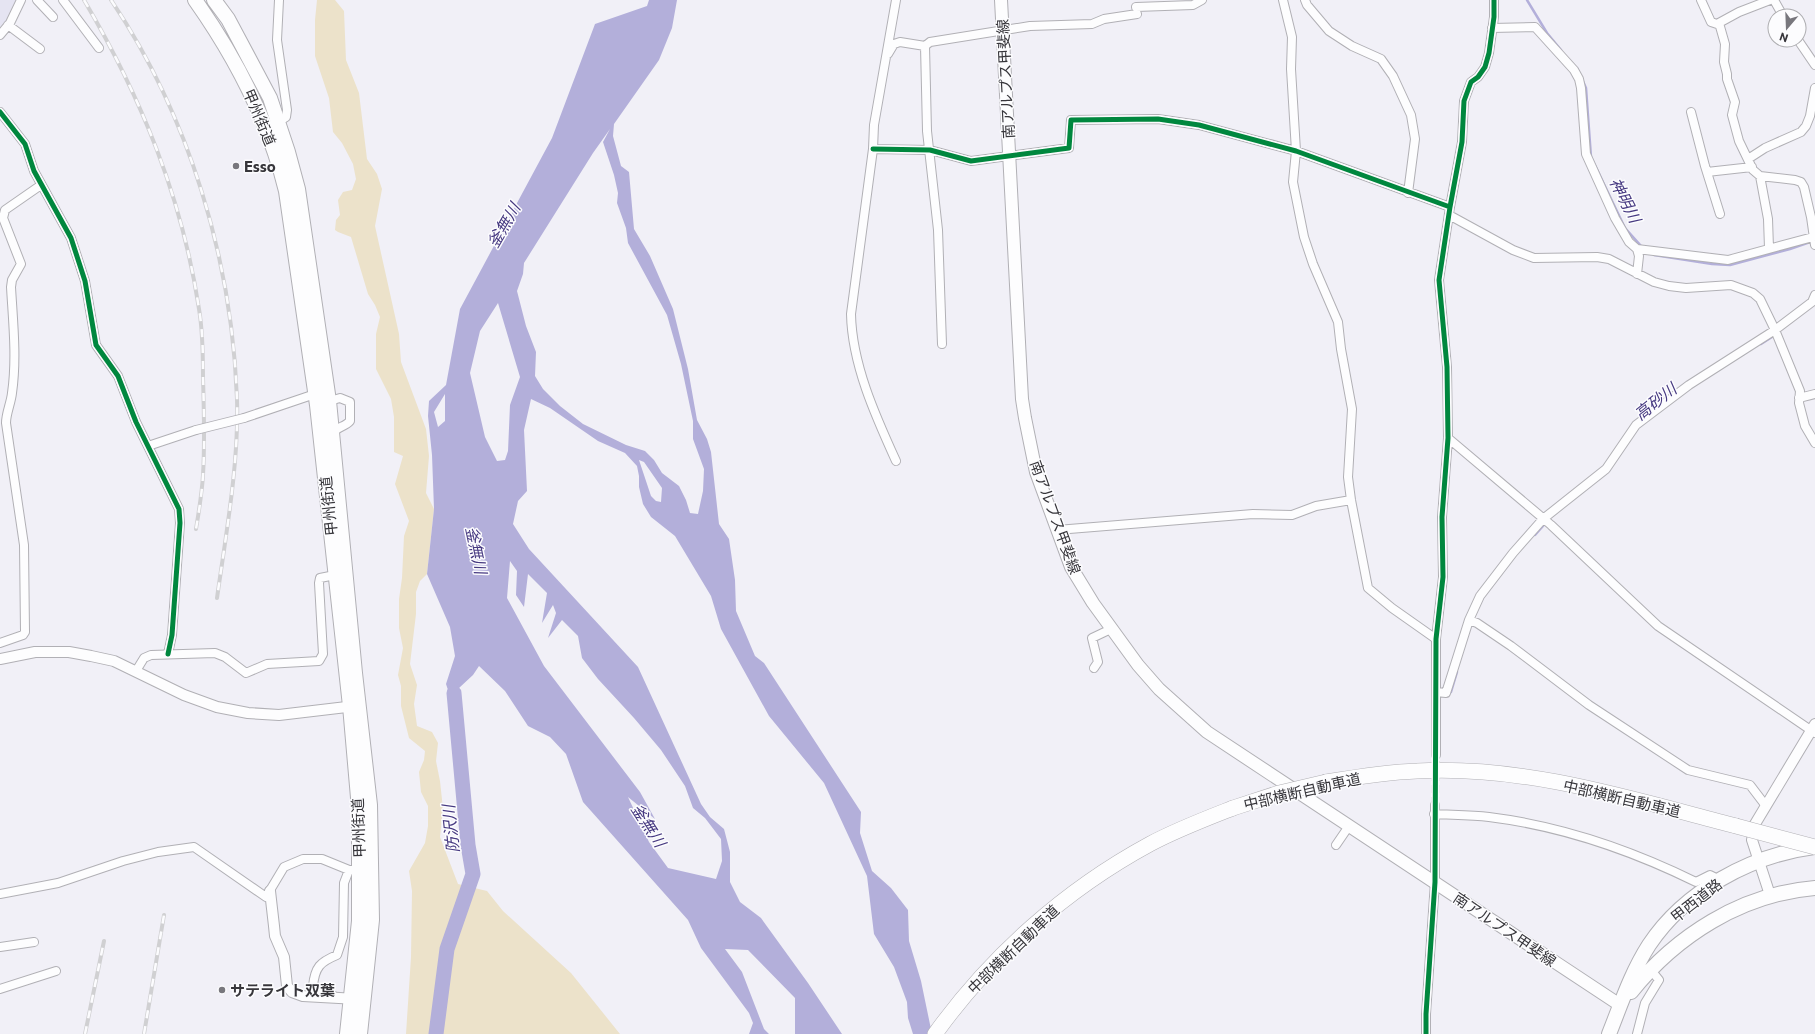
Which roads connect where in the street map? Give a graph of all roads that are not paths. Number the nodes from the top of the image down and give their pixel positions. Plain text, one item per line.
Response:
1 (22, 0) edge
2 (37, 0) edge
3 (63, 0) edge
4 (195, 0) edge
5 (278, 0) edge
6 (896, 0) edge
7 (1001, 0) edge
8 (1202, 0) edge
9 (1283, 0) edge
10 (1305, 0) edge
11 (1494, 0) edge
12 (1700, 0) edge
13 (1770, 0) edge
14 (216, 1) edge
15 (205, 14) junction
16 (53, 17) dead end
17 (1719, 23) junction
18 (8, 25) junction
19 (1492, 28) junction
20 (1002, 30) junction
21 (0, 35) edge
22 (925, 46) junction
23 (98, 48) dead end
24 (1803, 48) edge
25 (40, 49) dead end
26 (1815, 65) edge
27 (881, 85) junction
28 (1815, 88) edge
29 (0, 112) edge
30 (1691, 112) dead end
31 (1812, 115) edge
32 (278, 122) junction
33 (873, 149) junction
34 (930, 150) junction
35 (1296, 151) junction
36 (1009, 155) junction
37 (1748, 159) junction
38 (1752, 167) junction
39 (1707, 172) junction
40 (1760, 176) junction
41 (41, 185) junction
42 (1408, 193) junction
43 (1449, 211) junction
44 (1720, 214) dead end
45 (1815, 243) edge
46 (1769, 248) junction
47 (1637, 249) junction
48 (1637, 274) junction
49 (1815, 295) edge
50 (1775, 330) junction
51 (942, 344) dead end
52 (1815, 394) edge
53 (1799, 398) junction
54 (320, 400) junction
55 (332, 434) junction
56 (1448, 438) junction
57 (1815, 443) edge
58 (148, 446) junction
59 (896, 461) dead end
60 (1351, 500) junction
61 (1543, 519) junction
62 (1057, 530) junction
63 (335, 574) junction
64 (1469, 620) junction
65 (1111, 629) junction
66 (1436, 639) junction
67 (0, 643) edge
68 (168, 654) junction
69 (0, 659) edge
70 (1094, 668) dead end
71 (136, 671) junction
72 (1436, 692) junction
73 (355, 706) junction
74 (1814, 729) edge
75 (1436, 755) tunnel mouth
76 (1766, 806) junction
77 (1349, 826) junction
78 (1336, 845) dead end
79 (1815, 847) edge
80 (1759, 861) junction
81 (354, 870) junction
82 (1720, 880) junction
83 (1435, 882) junction
84 (1815, 888) edge
85 (270, 891) junction
86 (0, 894) edge
87 (1770, 895) junction
88 (34, 942) dead end
89 (0, 948) edge
90 (1650, 969) junction
91 (56, 971) dead end
92 (0, 989) edge
93 (352, 998) junction
94 (1620, 1005) junction
95 (347, 1034) edge
96 (360, 1034) edge
97 (935, 1034) edge
98 (1426, 1034) edge
99 (1609, 1034) edge
100 (1637, 1034) edge

1 - 18 street
2 - 16 street
3 - 23 street
4 - 15 highway, 甲州街道
5 - 32 street
6 - 27 street
7 - 20 main road, 南アルプス甲斐線
8 - 20 street
9 - 35 street
10 - 42 street
11 - 19 street
12 - 17 street
13 - 17 street
14 - 15 street
14 - 32 highway, 甲州街道
15 - 54 highway, 甲州街道
17 - 37 street
18 - 21 street
18 - 25 street
19 - 43 street
19 - 47 street
20 - 22 street
20 - 36 main road, 南アルプス甲斐線
22 - 27 street
22 - 34 street
24 - 26 street
27 - 33 street
28 - 31 street
29 - 41 street
30 - 39 street
31 - 37 street
32 - 54 highway, 甲州街道
33 - 34 street
33 - 59 street
34 - 36 street
34 - 51 street
35 - 36 street
35 - 42 street
35 - 60 street
36 - 62 main road, 南アルプス甲斐線
37 - 38 street
38 - 39 street
38 - 40 street
39 - 44 street
40 - 45 street
40 - 46 street
41 - 58 street
41 - 67 street
42 - 43 street
43 - 48 street
43 - 56 street
45 - 46 street
46 - 47 street
47 - 48 street
48 - 50 street
49 - 50 street
50 - 53 street
50 - 61 street
52 - 53 street
53 - 57 street
54 - 55 highway, 甲州街道
54 - 55 street
54 - 58 street, bridge
54 - 63 highway, 甲州街道
55 - 73 highway, 甲州街道
56 - 61 street
56 - 66 street
58 - 68 street
60 - 62 street
60 - 66 street
61 - 64 street
61 - 74 street
62 - 65 main road, 南アルプス甲斐線
63 - 68 street
63 - 73 highway, 甲州街道
64 - 72 street
64 - 76 street
65 - 70 street
65 - 77 main road, 南アルプス甲斐線
66 - 72 street
68 - 71 street
69 - 71 street
71 - 73 street
72 - 75 street
73 - 81 highway, 甲州街道
73 - 93 highway, 甲州街道
74 - 76 street
76 - 80 street
77 - 78 street
77 - 83 main road, 南アルプス甲斐線
79 - 80 highway, 甲西道路
79 - 97 highway, 中部横断自動車道, bridge
80 - 82 highway, 甲西道路
80 - 87 street
81 - 85 street
81 - 93 highway, 甲州街道
81 - 93 street
82 - 83 street
82 - 94 highway, 甲西道路
83 - 94 main road, 南アルプス甲斐線
83 - 98 street
84 - 87 highway, 甲西道路
85 - 86 street
85 - 93 street
87 - 90 highway, 甲西道路
88 - 89 street
90 - 94 highway, 甲西道路
90 - 100 street
91 - 92 street
93 - 95 highway, 甲州街道
93 - 96 highway, 甲州街道
94 - 99 highway, 甲西道路

